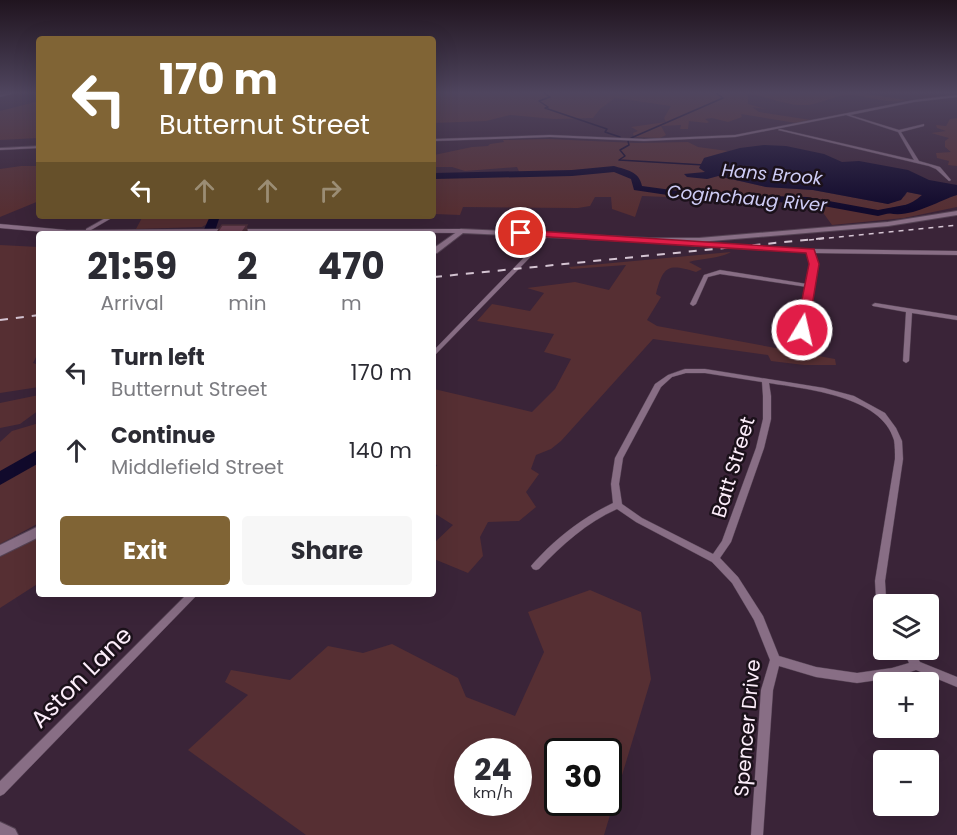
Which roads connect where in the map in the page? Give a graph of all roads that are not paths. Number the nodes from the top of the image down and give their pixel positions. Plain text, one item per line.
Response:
1 (759, 132) edge
2 (789, 132) edge
3 (900, 132) edge
4 (436, 140) edge
5 (36, 147) edge
6 (0, 149) edge
7 (916, 161) junction
8 (949, 180) dead end
9 (957, 213) edge
10 (108, 219) edge
11 (0, 225) edge
12 (41, 231) edge
13 (87, 231) edge
14 (199, 231) edge
15 (221, 231) edge
16 (221, 231) edge
17 (436, 231) edge
18 (436, 231) edge
19 (461, 231) junction
20 (545, 234) junction
21 (672, 241) junction
22 (436, 250) edge
23 (810, 251) junction
24 (957, 253) edge
25 (809, 286) junction
26 (693, 304) dead end
27 (875, 305) dead end
28 (909, 311) junction
29 (957, 318) edge
30 (802, 330) dead end
31 (436, 351) edge
32 (906, 361) dead end
33 (765, 381) junction
34 (618, 505) junction
35 (36, 533) edge
36 (0, 551) edge
37 (715, 559) junction
38 (536, 566) dead end
39 (881, 594) edge
40 (190, 597) edge
41 (775, 660) junction
42 (913, 660) edge
43 (916, 665) junction
44 (957, 682) edge
45 (0, 790) edge
46 (0, 831) edge
47 (9, 835) edge
48 (757, 835) edge

1 - 4 street
2 - 7 street
3 - 7 street
5 - 6 street
7 - 8 street
9 - 21 main road
10 - 13 street
11 - 12 street
14 - 16 street
15 - 18 street
17 - 19 street
19 - 20 main road
19 - 22 main road
20 - 21 main road
20 - 31 street
21 - 23 street
23 - 24 street
23 - 25 street
25 - 26 street
25 - 30 street
27 - 28 street
28 - 29 street
28 - 32 street
33 - 34 street
33 - 37 street, Batt Street
33 - 39 street
34 - 37 street, Spencer Drive
34 - 38 street
35 - 36 main road
37 - 41 street, Spencer Drive
40 - 45 street, Aston Lane
41 - 43 street
41 - 48 street, Spencer Drive
42 - 43 street
43 - 44 street
46 - 47 main road

